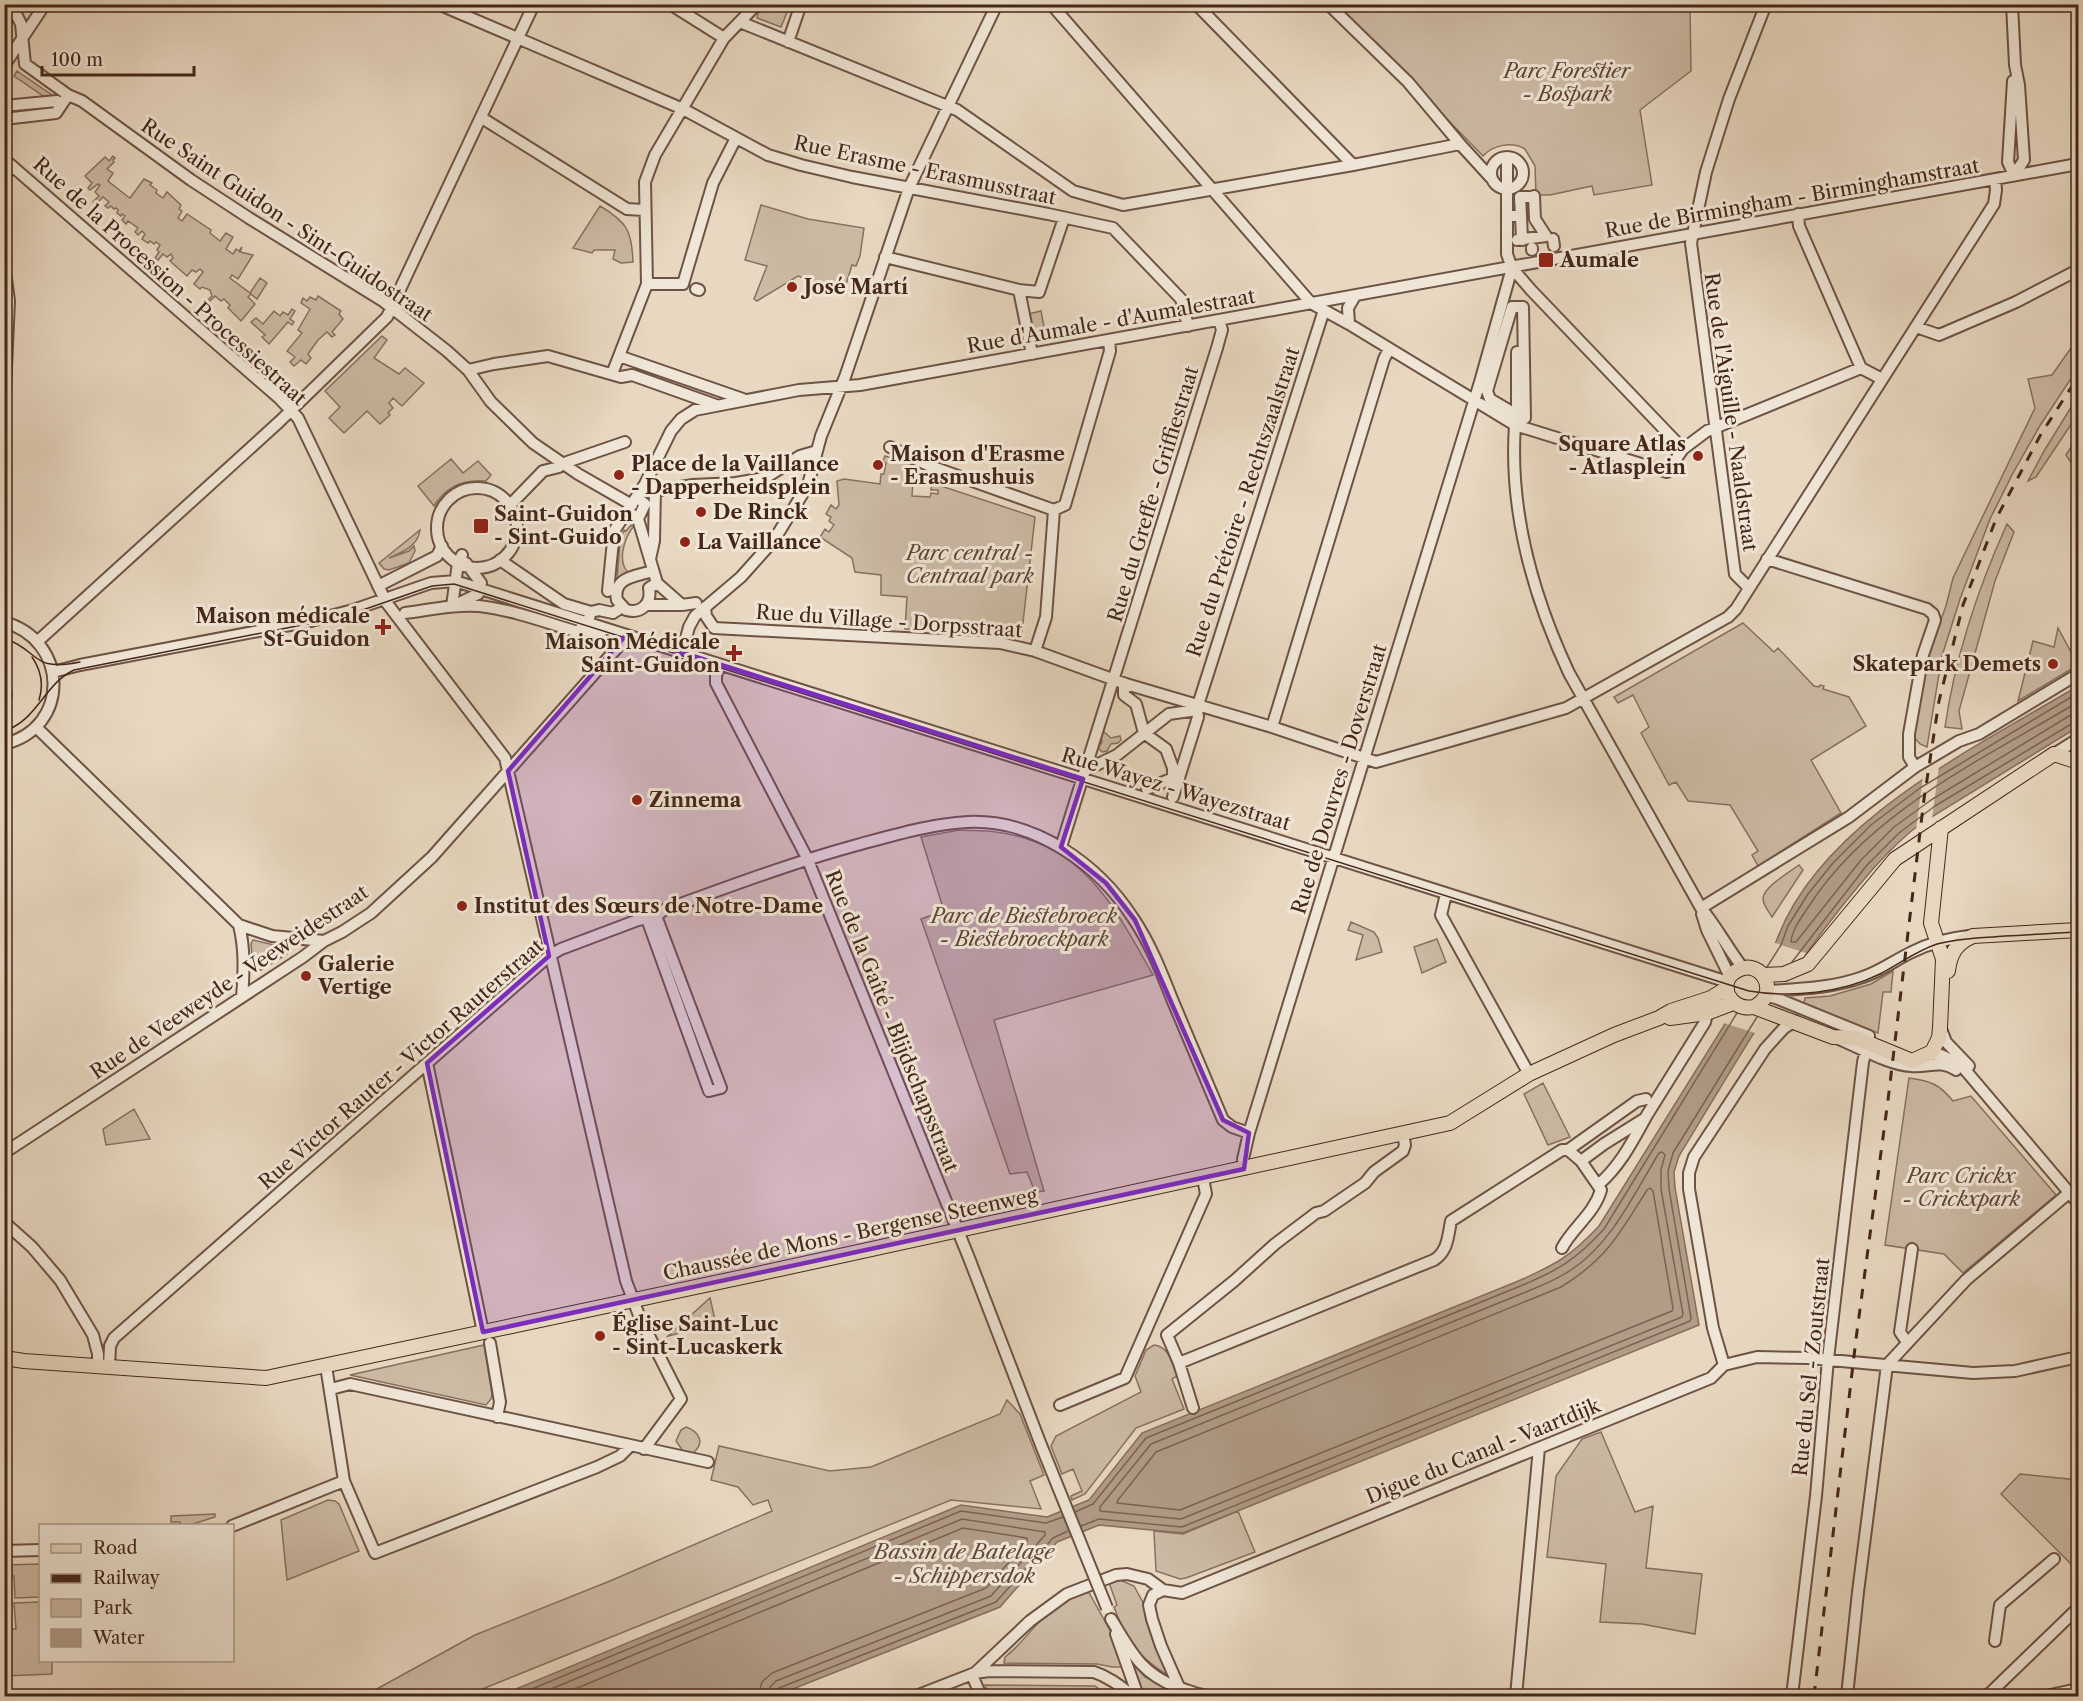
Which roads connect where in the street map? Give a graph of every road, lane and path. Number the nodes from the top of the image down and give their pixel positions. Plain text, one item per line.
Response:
1 (11, 4) edge
2 (45, 4) edge
3 (438, 4) edge
4 (534, 4) edge
5 (669, 4) edge
6 (757, 4) edge
7 (801, 4) edge
8 (998, 4) edge
9 (1051, 4) edge
10 (1196, 4) edge
11 (1328, 4) edge
12 (1766, 4) edge
13 (2012, 4) edge
14 (740, 22) junction
15 (724, 38) junction
16 (518, 39) junction
17 (22, 40) junction
18 (788, 42) junction
19 (4, 66) edge
20 (68, 95) junction
21 (57, 102) dead end
22 (4, 105) edge
23 (947, 106) junction
24 (683, 109) junction
25 (482, 118) junction
26 (7, 122) edge
27 (736, 138) junction
28 (1460, 144) junction
29 (8, 162) edge
30 (2079, 164) edge
31 (1353, 165) junction
32 (4, 176) edge
33 (2014, 176) junction
34 (1492, 179) junction
35 (1995, 179) junction
36 (909, 188) junction
37 (1211, 189) junction
38 (1507, 189) junction
39 (644, 210) junction
40 (1798, 214) junction
41 (1507, 216) junction
42 (1521, 217) junction
43 (1064, 218) junction
44 (1534, 219) junction
45 (1693, 234) junction
46 (1552, 239) dead end
47 (885, 257) junction
48 (4, 264) edge
49 (1512, 268) junction
50 (2074, 272) dead end
51 (647, 284) junction
52 (1019, 290) junction
53 (1355, 296) junction
54 (1311, 303) junction
55 (1518, 307) junction
56 (392, 308) junction
57 (1324, 310) junction
58 (1220, 320) junction
59 (1349, 324) junction
60 (1188, 326) junction
61 (1916, 327) junction
62 (1109, 340) junction
63 (1389, 349) junction
64 (1032, 354) junction
65 (619, 356) junction
66 (1861, 368) junction
67 (468, 370) junction
68 (612, 374) junction
69 (1882, 379) junction
70 (841, 387) junction
71 (1492, 399) junction
72 (746, 400) junction
73 (1517, 400) junction
74 (1474, 401) junction
75 (717, 405) junction
76 (292, 411) junction
77 (4, 413) edge
78 (1516, 420) junction
79 (1715, 428) junction
80 (626, 441) dead end
81 (890, 447) dead end
82 (1683, 449) junction
83 (817, 451) junction
84 (650, 486) junction
85 (510, 505) junction
86 (640, 507) junction
87 (1054, 510) junction
88 (442, 546) junction
89 (650, 559) junction
90 (1767, 559) junction
91 (500, 560) junction
92 (463, 565) junction
93 (653, 571) junction
94 (481, 583) dead end
95 (657, 583) junction
96 (454, 584) junction
97 (378, 586) junction
98 (1749, 588) junction
99 (608, 591) dead end
100 (385, 600) junction
101 (646, 605) junction
102 (701, 605) junction
103 (452, 606) junction
104 (682, 606) junction
105 (622, 607) junction
106 (558, 609) junction
107 (405, 613) dead end
108 (4, 621) edge
109 (588, 622) junction
110 (626, 635) junction
111 (601, 636) dead end
112 (38, 641) junction
113 (1035, 651) junction
114 (682, 653) junction
115 (719, 665) junction
116 (53, 672) junction
117 (2079, 674) edge
118 (1115, 679) junction
119 (4, 681) edge
120 (1124, 687) dead end
121 (6, 696) dead end
122 (1583, 699) junction
123 (1198, 705) junction
124 (36, 727) junction
125 (1272, 727) junction
126 (1144, 733) junction
127 (2077, 741) edge
128 (4, 744) edge
129 (2054, 754) junction
130 (2079, 755) edge
131 (1364, 758) junction
132 (2079, 762) edge
133 (1915, 767) junction
134 (508, 771) junction
135 (1085, 774) junction
136 (1173, 778) junction
137 (1147, 789) dead end
138 (1941, 828) junction
139 (1061, 847) junction
140 (807, 858) junction
141 (1334, 858) junction
142 (1446, 894) junction
143 (1701, 908) junction
144 (651, 917) junction
145 (239, 926) junction
146 (2079, 930) edge
147 (1973, 936) junction
148 (324, 941) junction
149 (1937, 942) junction
150 (549, 956) junction
151 (1753, 970) junction
152 (1942, 983) junction
153 (1730, 990) junction
154 (1773, 994) junction
155 (242, 997) junction
156 (1754, 1007) junction
157 (1707, 1013) junction
158 (1659, 1018) junction
159 (1795, 1022) junction
160 (1940, 1028) junction
161 (1869, 1047) junction
162 (1930, 1054) junction
163 (427, 1062) junction
164 (1529, 1074) junction
165 (1975, 1080) junction
166 (1646, 1099) dead end
167 (1645, 1119) junction
168 (1250, 1133) junction
169 (1403, 1134) junction
170 (1568, 1150) junction
171 (4, 1153) edge
172 (1581, 1161) junction
173 (1244, 1169) junction
174 (1203, 1178) junction
175 (1599, 1184) junction
176 (2070, 1192) junction
177 (2079, 1203) edge
178 (4, 1222) edge
179 (957, 1231) junction
180 (1562, 1248) dead end
181 (1912, 1249) dead end
182 (633, 1300) junction
183 (1146, 1330) junction
184 (1167, 1335) junction
185 (486, 1337) junction
186 (1907, 1342) junction
187 (2079, 1357) edge
188 (4, 1358) edge
189 (1828, 1359) junction
190 (24, 1361) junction
191 (1179, 1363) junction
192 (4, 1364) edge
193 (326, 1365) junction
194 (1724, 1365) junction
195 (1887, 1365) junction
196 (103, 1367) junction
197 (331, 1389) junction
198 (1060, 1405) dead end
199 (1193, 1408) dead end
200 (497, 1418) junction
201 (630, 1446) junction
202 (1539, 1448) junction
203 (644, 1449) junction
204 (708, 1462) dead end
205 (344, 1481) junction
206 (234, 1525) edge
207 (39, 1550) edge
208 (4, 1551) edge
209 (2054, 1559) dead end
210 (1163, 1590) junction
211 (2079, 1608) edge
212 (1109, 1614) junction
213 (1995, 1641) dead end
214 (973, 1674) junction
215 (2079, 1689) edge
216 (1176, 1692) edge
217 (1995, 1694) edge
218 (916, 1696) edge
219 (981, 1696) edge
220 (1133, 1696) edge
221 (1138, 1696) edge
222 (1208, 1696) edge
223 (1516, 1696) edge
224 (1792, 1696) edge
225 (1847, 1696) edge
226 (2046, 1696) edge

1 - 17 street, Rue Saint Guidon - Sint-Guidostraat
2 - 17 street
3 - 16 street, Rue Erasme - Erasmusstraat
4 - 16 street
5 - 15 street
6 - 14 street
7 - 18 street
8 - 23 street
9 - 37 street
10 - 31 street
11 - 28 street
12 - 45 street, Rue de l'Aiguille - Naaldstraat
13 - 33 street
14 - 15 street
14 - 18 street
15 - 24 street
16 - 24 street, Rue Erasme - Erasmusstraat
16 - 25 street
17 - 19 street
17 - 20 street, Rue Saint Guidon - Sint-Guidostraat
18 - 23 street
20 - 26 street
20 - 56 street, Rue Saint Guidon - Sint-Guidostraat
21 - 22 street
23 - 36 street
23 - 37 street
24 - 27 street, Rue Erasme - Erasmusstraat
24 - 39 street
25 - 39 street
25 - 56 street
27 - 36 street, Rue Erasme - Erasmusstraat
27 - 51 street
28 - 31 street
28 - 34 street
29 - 32 street
29 - 76 street, Rue de la Procession - Processiestraat
30 - 33 street, Rue de Birmingham - Birminghamstraat
31 - 37 street
33 - 35 street, Rue de Birmingham - Birminghamstraat
34 - 38 street
34 - 38 street
35 - 40 street, Rue de Birmingham - Birminghamstraat
35 - 61 street, Rue du Village - Dorpsstraat
36 - 43 street, Rue Erasme - Erasmusstraat
36 - 47 street
37 - 54 street
38 - 41 street
39 - 51 street
40 - 45 street, Rue de Birmingham - Birminghamstraat
40 - 66 street
41 - 42 street
41 - 49 street
42 - 44 street
42 - 44 street
42 - 44 street
43 - 52 street
43 - 60 street, Rue Erasme - Erasmusstraat
44 - 46 street
45 - 49 street, Rue de Birmingham - Birminghamstraat
45 - 79 street, Rue de l'Aiguille - Naaldstraat
47 - 52 street
47 - 70 street
48 - 77 street
49 - 53 street, Rue d'Aumale - d'Aumalestraat
49 - 74 street, Rue de Douvres - Doverstraat
49 - 82 street
50 - 61 street
51 - 65 street
52 - 64 street
53 - 54 street, Rue d'Aumale - d'Aumalestraat
53 - 59 street
54 - 57 street
54 - 58 street, Rue d'Aumale - d'Aumalestraat
55 - 71 street
55 - 73 street
55 - 78 street
56 - 67 street, Rue Saint Guidon - Sint-Guidostraat
56 - 76 street
57 - 59 street
57 - 123 street, Rue du Prétoire - Rechtszaalstraat
58 - 60 street, Rue d'Aumale - d'Aumalestraat
58 - 118 street, Rue du Greffe - Griffiestraat
59 - 63 street
60 - 62 street, Rue d'Aumale - d'Aumalestraat
61 - 69 street, Rue du Village - Dorpsstraat
62 - 64 street, Rue d'Aumale - d'Aumalestraat
62 - 87 street
63 - 74 street
63 - 125 street
64 - 70 street, Rue d'Aumale - d'Aumalestraat
65 - 68 street
65 - 72 street
66 - 69 street
66 - 79 street
67 - 68 street
67 - 86 street, Rue Saint Guidon - Sint-Guidostraat
68 - 75 street
69 - 90 street, Rue du Village - Dorpsstraat
70 - 72 street, Rue d'Aumale - d'Aumalestraat
70 - 83 street
71 - 73 street
71 - 78 street
72 - 75 street, Rue d'Aumale - d'Aumalestraat
73 - 78 street
74 - 78 street
74 - 131 street, Rue de Douvres - Doverstraat
75 - 84 street
76 - 97 street, Rue de la Procession - Processiestraat
76 - 112 street
78 - 82 street
78 - 122 street
79 - 82 street
79 - 98 street, Rue de l'Aiguille - Naaldstraat
80 - 85 street
81 - 87 street
83 - 84 street
83 - 102 street
84 - 86 street
84 - 86 street
85 - 88 street
85 - 91 street
86 - 89 street
86 - 89 street
86 - 99 street
87 - 113 street
88 - 92 street
88 - 97 street
89 - 93 street
90 - 98 street, Rue du Village - Dorpsstraat
90 - 133 street
91 - 92 street
91 - 106 street
92 - 94 street
92 - 96 street
93 - 95 street
93 - 105 street
95 - 101 street
95 - 104 street
96 - 100 street
96 - 103 street
96 - 103 street
96 - 109 street
97 - 100 street, Rue de la Procession - Processiestraat
98 - 122 street, Rue du Village - Dorpsstraat
100 - 116 street
100 - 134 street, Rue de la Procession - Processiestraat
101 - 104 street
101 - 105 street
102 - 104 street
102 - 113 street, Rue du Village - Dorpsstraat
102 - 114 street
103 - 107 street
103 - 109 street
105 - 109 street
106 - 109 street
106 - 109 street
108 - 112 street
109 - 110 street
109 - 111 street
110 - 114 street
110 - 134 street, Rue de Veeweyde - Veeweidestraat
112 - 116 street
113 - 118 street, Rue du Village - Dorpsstraat
114 - 115 street, Rue Wayez - Wayezstraat
115 - 135 street, Rue Wayez - Wayezstraat
115 - 140 street, Rue de la Gaîté - Blijdschapsstraat
116 - 124 street
117 - 133 street
118 - 123 street, Rue du Village - Dorpsstraat
118 - 135 street, Rue du Greffe - Griffiestraat
119 - 121 street
120 - 126 street
122 - 131 street, Rue du Village - Dorpsstraat
122 - 143 street
123 - 125 street, Rue du Village - Dorpsstraat
124 - 128 street
124 - 145 street
125 - 131 street, Rue du Village - Dorpsstraat
126 - 135 street
126 - 136 street
126 - 136 street
127 - 129 street
127 - 130 street
129 - 132 main road
129 - 138 main road
131 - 141 street, Rue de Douvres - Doverstraat
133 - 143 street
134 - 148 street, Rue de Veeweyde - Veeweidestraat
134 - 150 street, Rue de la Procession - Processiestraat
135 - 139 street, Rue du Greffe - Griffiestraat
135 - 141 street, Rue Wayez - Wayezstraat
136 - 137 street
138 - 149 main road
138 - 151 main road
139 - 140 street, Rue Victor Rauter - Victor Rauterstraat
139 - 168 street, Rue Victor Rauter - Victor Rauterstraat
140 - 144 street, Rue Victor Rauter - Victor Rauterstraat
140 - 179 street, Rue de la Gaîté - Blijdschapsstraat
141 - 142 street, Rue Wayez - Wayezstraat
141 - 168 street, Rue de Douvres - Doverstraat
142 - 153 street, Rue Wayez - Wayezstraat
142 - 164 street
143 - 151 street
143 - 153 street
144 - 144 street
144 - 150 street, Rue Victor Rauter - Victor Rauterstraat
145 - 148 street
145 - 155 street
146 - 147 main road
147 - 149 street
147 - 152 main road
148 - 155 street, Rue de Veeweyde - Veeweidestraat
149 - 152 main road
149 - 154 street
150 - 163 street, Rue Victor Rauter - Victor Rauterstraat
150 - 182 street, Rue de la Procession - Processiestraat
151 - 153 main road
151 - 154 main road
152 - 160 main road
153 - 156 main road
153 - 157 main road, Chaussée de Mons - Bergense Steenweg
153 - 158 main road, Chaussée de Mons - Bergense Steenweg
154 - 156 main road
154 - 162 street
155 - 171 street, Rue de Veeweyde - Veeweidestraat
156 - 159 main road
157 - 158 main road, Chaussée de Mons - Bergense Steenweg
157 - 167 street
158 - 164 main road, Chaussée de Mons - Bergense Steenweg
159 - 161 main road
159 - 194 street
160 - 162 main road
160 - 165 street
161 - 162 main road
161 - 165 street
161 - 189 street, Rue du Sel - Zoutstraat
162 - 165 street
163 - 185 street
163 - 196 street, Rue Victor Rauter - Victor Rauterstraat
164 - 169 main road, Chaussée de Mons - Bergense Steenweg
165 - 176 street
166 - 170 street
167 - 172 street
167 - 175 street
168 - 173 street, Rue de Douvres - Doverstraat
169 - 173 main road, Chaussée de Mons - Bergense Steenweg
169 - 184 street
170 - 172 street
170 - 191 street
172 - 175 street
173 - 174 main road, Chaussée de Mons - Bergense Steenweg
174 - 179 main road, Chaussée de Mons - Bergense Steenweg
174 - 183 street
175 - 180 street
176 - 177 street
176 - 186 street
178 - 196 street
179 - 182 main road, Chaussée de Mons - Bergense Steenweg
179 - 212 street, Rue de la Gaîté - Blijdschapsstraat, bridge
181 - 186 street
182 - 185 main road, Chaussée de Mons - Bergense Steenweg
182 - 203 street, Rue de la Procession - Processiestraat
183 - 184 street
183 - 198 street
184 - 191 street
185 - 193 main road, Chaussée de Mons - Bergense Steenweg
185 - 200 street
186 - 195 street
187 - 195 street
188 - 190 main road, Chaussée de Mons - Bergense Steenweg
189 - 194 street
189 - 195 street
189 - 224 street, Rue du Sel - Zoutstraat
190 - 192 main road, Chaussée de Mons - Bergense Steenweg
190 - 196 main road, Chaussée de Mons - Bergense Steenweg
191 - 199 street
193 - 196 main road, Chaussée de Mons - Bergense Steenweg
193 - 197 street
194 - 202 street, Digue du Canal - Vaartdijk
195 - 225 street
197 - 200 street
197 - 205 street
200 - 201 street
201 - 203 street
201 - 205 street
202 - 210 street, Digue du Canal - Vaartdijk
202 - 223 street
203 - 204 street
205 - 206 street
207 - 208 street
209 - 213 street
210 - 214 street, Digue du Canal - Vaartdijk
210 - 216 street
211 - 217 street
212 - 216 street
212 - 221 street
214 - 218 street, Digue du Canal - Vaartdijk
214 - 219 street
214 - 220 street
215 - 226 street
216 - 222 street

